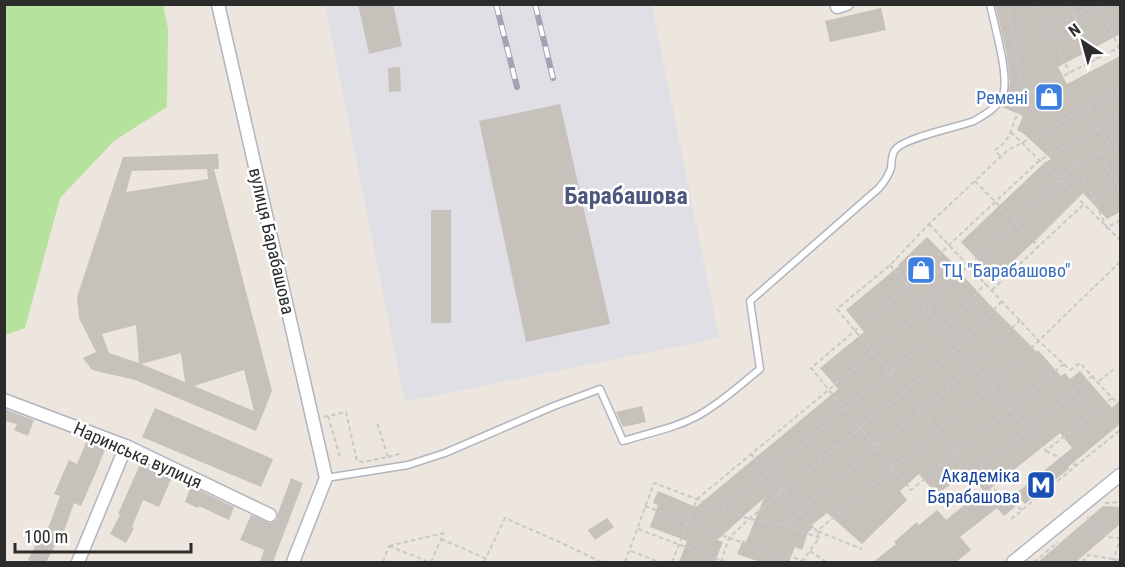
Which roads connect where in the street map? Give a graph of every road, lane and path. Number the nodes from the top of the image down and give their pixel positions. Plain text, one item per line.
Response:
1 (218, 4) edge
2 (837, 4) edge
3 (847, 4) edge
4 (990, 4) edge
5 (1007, 4) edge
6 (1035, 4) edge
7 (1068, 4) edge
8 (1096, 4) edge
9 (1074, 15) junction
10 (1066, 20) dead end
11 (1120, 47) edge
12 (1097, 59) junction
13 (1070, 73) junction
14 (1120, 92) edge
15 (1024, 96) junction
16 (1088, 108) junction
17 (1120, 117) edge
18 (1099, 128) junction
19 (1011, 132) junction
20 (1023, 143) junction
21 (1120, 144) edge
22 (1111, 148) junction
23 (1100, 153) junction
24 (1000, 156) junction
25 (1040, 160) junction
26 (1077, 163) junction
27 (1059, 179) junction
28 (975, 181) junction
29 (1120, 192) edge
30 (995, 202) junction
31 (1084, 204) junction
32 (1120, 220) edge
33 (1014, 223) junction
34 (929, 224) junction
35 (1107, 228) junction
36 (1120, 240) edge
37 (949, 245) junction
38 (1039, 247) junction
39 (1120, 262) edge
40 (890, 265) junction
41 (969, 265) junction
42 (986, 284) junction
43 (908, 286) junction
44 (992, 290) junction
45 (1002, 301) junction
46 (926, 309) junction
47 (1020, 320) junction
48 (943, 329) junction
49 (855, 330) junction
50 (1038, 340) junction
51 (959, 347) junction
52 (873, 352) junction
53 (1064, 364) junction
54 (975, 366) junction
55 (1113, 370) dead end
56 (890, 372) junction
57 (1092, 376) junction
58 (1098, 382) junction
59 (992, 386) junction
60 (829, 389) junction
61 (906, 391) junction
62 (1072, 393) junction
63 (1112, 398) junction
64 (4, 400) edge
65 (1120, 404) edge
66 (845, 409) junction
67 (922, 409) junction
68 (1011, 409) junction
69 (1091, 415) junction
70 (328, 416) junction
71 (321, 417) dead end
72 (377, 423) dead end
73 (860, 428) junction
74 (938, 429) junction
75 (1028, 430) junction
76 (1120, 430) edge
77 (126, 446) junction
78 (876, 447) junction
79 (1046, 451) junction
80 (403, 453) dead end
81 (957, 453) junction
82 (751, 454) junction
83 (388, 457) junction
84 (340, 458) dead end
85 (1077, 465) junction
86 (892, 468) junction
87 (768, 474) junction
88 (974, 474) junction
89 (1120, 475) edge
90 (326, 478) junction
91 (783, 493) junction
92 (697, 499) junction
93 (1120, 502) edge
94 (1104, 503) dead end
95 (645, 506) junction
96 (723, 509) junction
97 (1022, 510) junction
98 (1114, 510) dead end
99 (800, 511) junction
100 (1120, 511) edge
101 (270, 515) dead end
102 (1088, 516) dead end
103 (749, 519) junction
104 (1011, 519) dead end
105 (688, 523) junction
106 (786, 525) junction
107 (638, 529) junction
108 (817, 531) junction
109 (729, 538) junction
110 (819, 538) junction
111 (1120, 538) edge
112 (441, 539) junction
113 (1061, 539) dead end
114 (679, 544) junction
115 (390, 546) junction
116 (861, 549) dead end
117 (630, 551) junction
118 (810, 551) junction
119 (486, 558) junction
120 (1120, 560) edge
121 (1082, 561) edge
122 (1115, 561) edge
123 (78, 562) edge
124 (293, 562) edge
125 (383, 562) edge
126 (430, 562) edge
127 (484, 562) edge
128 (601, 562) edge
129 (625, 562) edge
130 (659, 562) edge
131 (672, 562) edge
132 (722, 562) edge
133 (803, 562) edge
134 (826, 562) edge
135 (1013, 562) edge
136 (1034, 562) edge

1 - 90 street, вулиця Барабашова
2 - 3 street
4 - 90 lane
5 - 15 path
6 - 13 path
7 - 9 path
8 - 9 path
8 - 11 path
9 - 10 path
9 - 12 path
11 - 12 path
12 - 13 path
13 - 15 path
14 - 16 path
15 - 19 path
16 - 18 path
16 - 20 path
17 - 18 path
18 - 22 path
18 - 25 path
19 - 20 path
19 - 24 path
20 - 24 path
20 - 25 path
21 - 22 path
22 - 23 path
23 - 26 path
23 - 29 path
24 - 28 path
25 - 27 path
25 - 30 path
26 - 27 path
26 - 35 path
27 - 31 path
27 - 33 path
28 - 30 path
28 - 34 path
30 - 33 path
30 - 37 path
31 - 35 path
31 - 38 path
32 - 35 path
33 - 38 path
33 - 41 path
34 - 37 path
34 - 40 path
35 - 36 path
37 - 41 path
37 - 43 path
38 - 44 path
39 - 50 path
40 - 43 path
40 - 49 path
41 - 42 path
41 - 46 path
42 - 44 path
42 - 48 path
43 - 46 path
43 - 49 path
44 - 45 path
45 - 47 path
45 - 51 path
46 - 48 path
46 - 52 path
47 - 50 path
47 - 54 path
48 - 51 path
48 - 56 path
49 - 52 path
49 - 60 path
50 - 53 path
50 - 59 path
51 - 54 path
51 - 61 path
52 - 56 path
52 - 60 path
53 - 57 path
53 - 68 path
54 - 59 path
54 - 67 path
55 - 58 path
56 - 61 path
56 - 66 path
57 - 58 path
57 - 62 path
58 - 63 path
59 - 68 path
59 - 74 path
60 - 66 path
60 - 82 path
61 - 67 path
61 - 73 path
62 - 69 path
62 - 75 path
63 - 65 path
63 - 69 path
64 - 77 street, Наринська вулиця
66 - 73 path
66 - 87 path
67 - 74 path
67 - 78 path
68 - 75 path
68 - 81 path
69 - 79 path
70 - 71 path
70 - 83 path
70 - 84 path
72 - 83 path
73 - 78 path
73 - 91 path
74 - 81 path
74 - 86 path
75 - 79 path
75 - 88 path
76 - 85 path
77 - 101 street, Наринська вулиця
77 - 123 street
78 - 86 path
78 - 99 path
79 - 85 path
80 - 83 path
81 - 86 path
81 - 88 path
82 - 87 path
82 - 92 path
85 - 97 path
86 - 108 path
87 - 91 path
87 - 96 path
88 - 97 path
89 - 135 street
90 - 124 street
91 - 99 path
91 - 103 path
92 - 95 path
92 - 96 path
92 - 105 path
93 - 94 path
95 - 105 path
95 - 107 path
96 - 103 path
97 - 104 path
98 - 100 path
99 - 106 path
99 - 108 path
102 - 111 path
103 - 106 path
103 - 109 path
105 - 109 path
105 - 114 path
106 - 110 path
107 - 114 path
107 - 117 path
108 - 110 path
108 - 116 path
109 - 132 path
109 - 133 path
110 - 118 path
111 - 122 path
112 - 115 path
112 - 119 path
112 - 126 path
113 - 136 path
114 - 131 path
114 - 132 path
115 - 125 path
115 - 126 path
117 - 129 path
117 - 130 path
118 - 133 path
118 - 134 path
119 - 127 path
119 - 128 path
120 - 122 path
121 - 122 path

